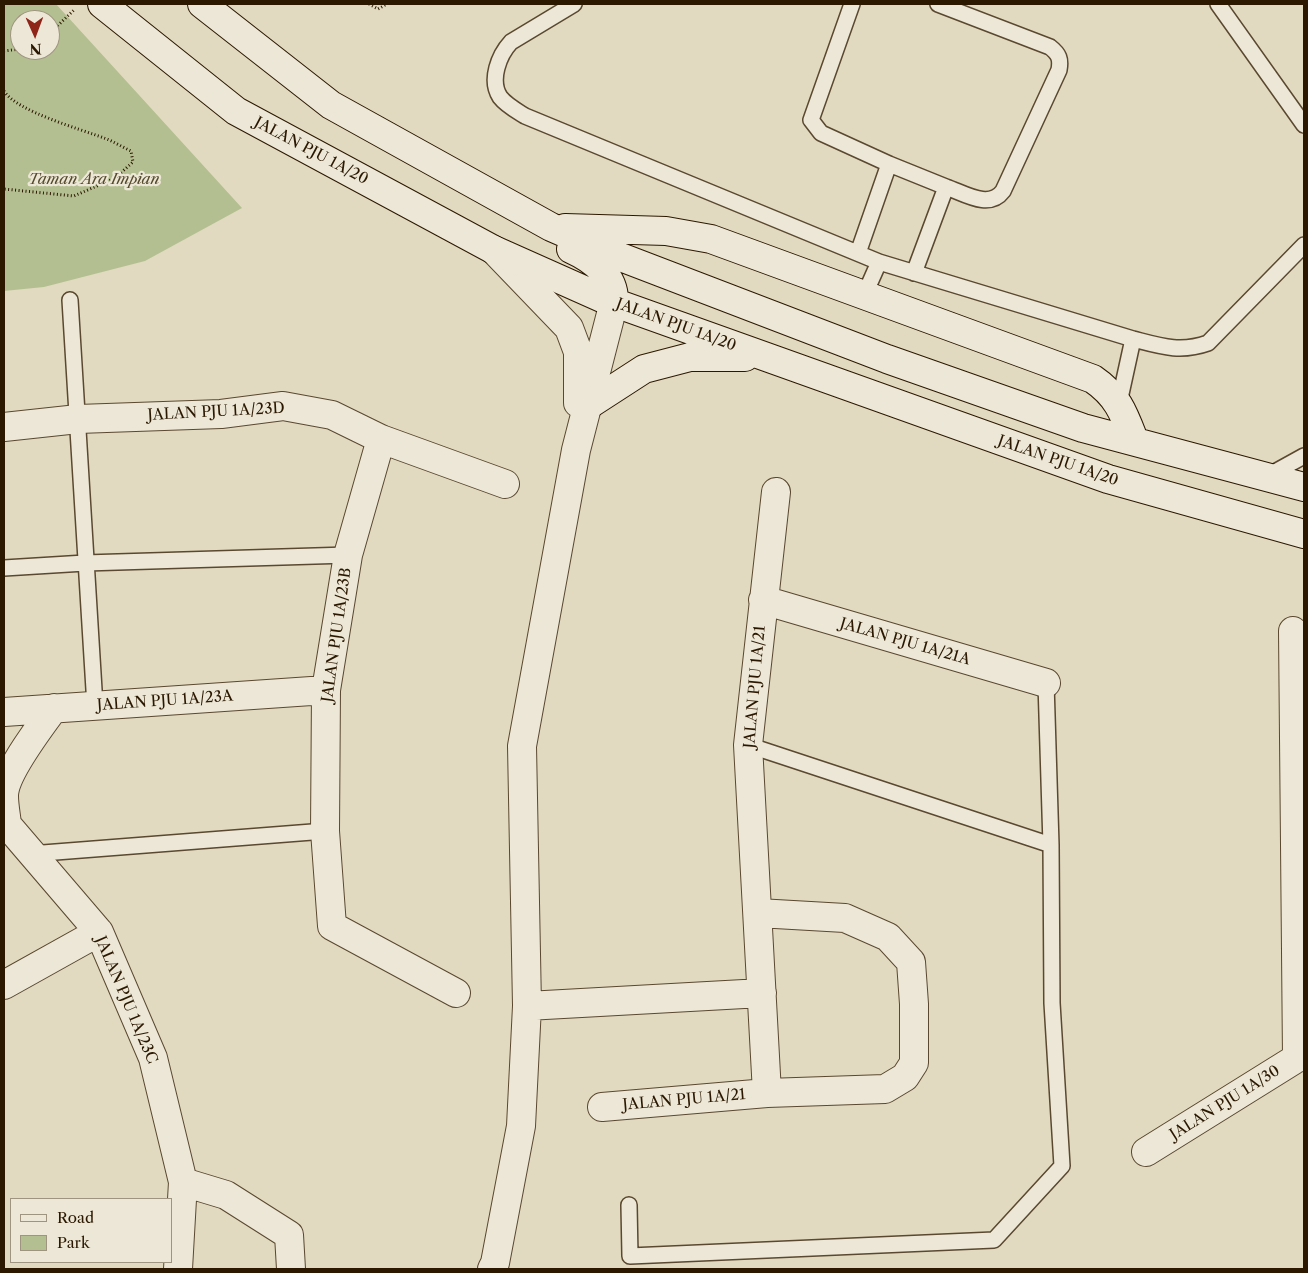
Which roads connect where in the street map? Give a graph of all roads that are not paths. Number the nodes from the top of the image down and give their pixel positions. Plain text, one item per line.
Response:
1 (102, 4) edge
2 (202, 4) edge
3 (574, 4) edge
4 (852, 4) edge
5 (938, 4) edge
6 (1218, 4) edge
7 (1304, 125) edge
8 (889, 164) junction
9 (946, 187) junction
10 (522, 212) junction
11 (551, 227) junction
12 (1304, 245) edge
13 (494, 250) junction
14 (858, 253) junction
15 (879, 262) junction
16 (914, 272) junction
17 (864, 296) junction
18 (70, 300) dead end
19 (614, 302) junction
20 (1133, 339) junction
21 (761, 357) junction
22 (1119, 403) junction
23 (590, 404) junction
24 (78, 419) junction
25 (4, 427) edge
26 (381, 439) junction
27 (1134, 440) junction
28 (576, 450) junction
29 (1304, 456) edge
30 (1264, 478) junction
31 (505, 484) dead end
32 (1304, 487) edge
33 (776, 492) dead end
34 (1304, 534) edge
35 (348, 555) junction
36 (85, 563) junction
37 (4, 568) edge
38 (763, 600) junction
39 (1293, 631) dead end
40 (1046, 683) joint
41 (326, 690) junction
42 (95, 706) junction
43 (54, 708) junction
44 (4, 712) edge
45 (748, 745) junction
46 (1299, 760) edge
47 (5, 822) edge
48 (326, 831) junction
49 (1051, 845) junction
50 (30, 854) junction
51 (758, 913) junction
52 (99, 932) junction
53 (4, 985) edge
54 (456, 993) dead end
55 (762, 993) junction
56 (527, 1006) junction
57 (1301, 1058) edge
58 (767, 1093) junction
59 (602, 1107) dead end
60 (1146, 1152) dead end
61 (183, 1182) junction
62 (628, 1205) dead end
63 (178, 1269) edge
64 (291, 1269) edge
65 (492, 1269) edge

1 - 13 street, JALAN PJU 1A/20
2 - 10 street
3 - 14 lane
4 - 8 lane
5 - 9 lane
6 - 7 lane
8 - 9 lane
8 - 14 lane
9 - 16 lane
10 - 11 street
10 - 19 street
11 - 17 street
11 - 27 street
12 - 20 lane
13 - 19 street, JALAN PJU 1A/20
13 - 28 street
14 - 15 lane
15 - 16 lane
15 - 17 lane
16 - 20 lane
17 - 22 street
18 - 24 lane
19 - 21 street, JALAN PJU 1A/20
19 - 23 street
20 - 22 lane
21 - 23 street
21 - 34 street, JALAN PJU 1A/20
22 - 27 street
23 - 28 street
24 - 25 street, JALAN PJU 1A/23D
24 - 26 street, JALAN PJU 1A/23D
24 - 36 lane
26 - 31 street, JALAN PJU 1A/23D
26 - 35 street, JALAN PJU 1A/23B
27 - 30 street
28 - 56 street
29 - 30 lane
30 - 32 street
33 - 38 street, JALAN PJU 1A/21
35 - 36 lane
35 - 41 street, JALAN PJU 1A/23B
36 - 37 lane
36 - 42 lane
38 - 40 street, JALAN PJU 1A/21A
38 - 45 street, JALAN PJU 1A/21
39 - 46 street
40 - 49 lane
41 - 42 street, JALAN PJU 1A/23A
41 - 48 street, JALAN PJU 1A/23B
42 - 43 street, JALAN PJU 1A/23A
43 - 44 street, JALAN PJU 1A/23A
43 - 47 street
45 - 49 lane
45 - 51 street, JALAN PJU 1A/21
46 - 57 street
47 - 50 street, JALAN PJU 1A/23C
48 - 50 lane
48 - 54 street, JALAN PJU 1A/23B
49 - 62 lane
50 - 52 street, JALAN PJU 1A/23C
51 - 55 street, JALAN PJU 1A/21
51 - 58 street, JALAN PJU 1A/21
52 - 53 street
52 - 61 street, JALAN PJU 1A/23C
55 - 56 street
55 - 58 street, JALAN PJU 1A/21
56 - 65 street
57 - 60 street, JALAN PJU 1A/30
58 - 59 street, JALAN PJU 1A/21
61 - 63 street, JALAN PJU 1A/23C
61 - 64 street

